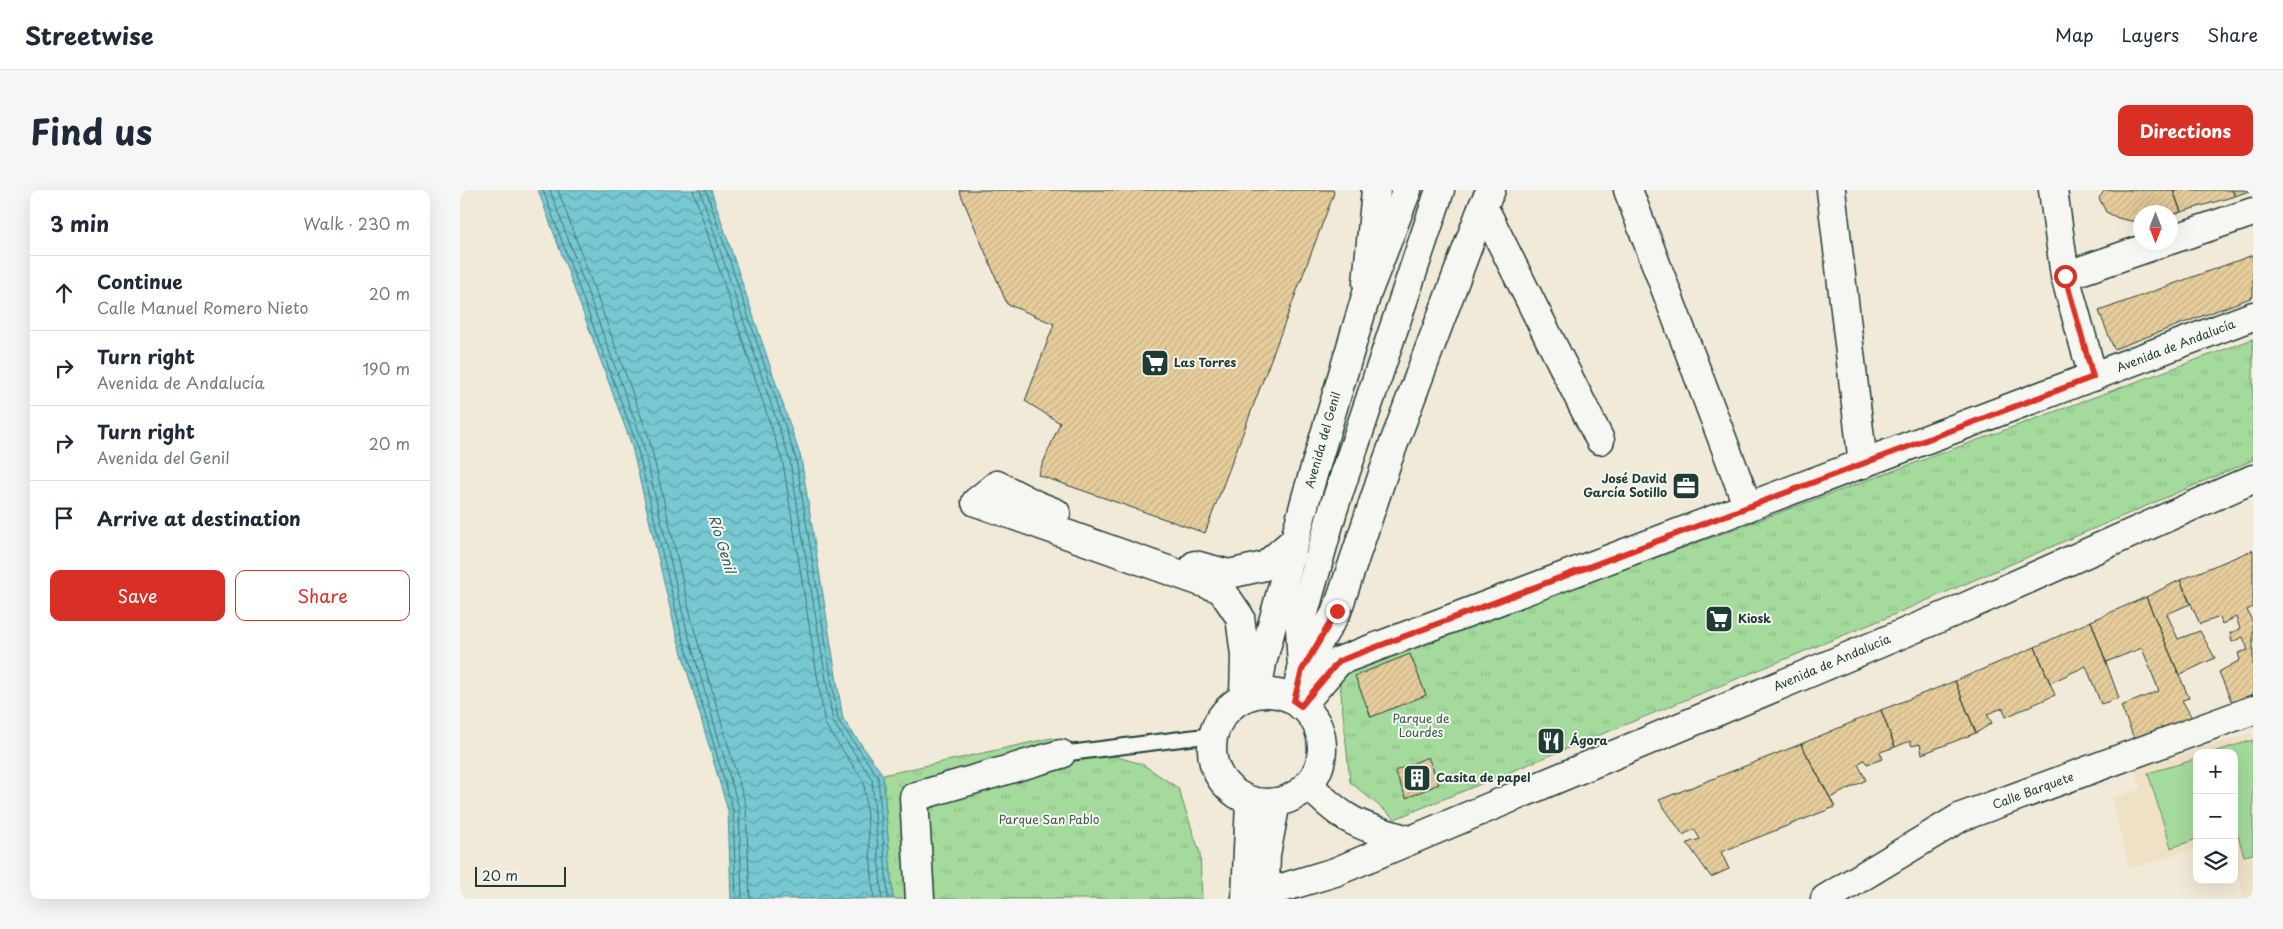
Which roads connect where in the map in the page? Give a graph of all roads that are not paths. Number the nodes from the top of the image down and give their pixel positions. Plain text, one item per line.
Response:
1 (1376, 190) edge
2 (1407, 190) edge
3 (1628, 190) edge
4 (1831, 190) edge
5 (2053, 190) edge
6 (1437, 195) edge
7 (1487, 198) edge
8 (2253, 212) edge
9 (2178, 237) edge
10 (2141, 250) edge
11 (2065, 276) junction
12 (1366, 293) junction
13 (2253, 316) edge
14 (2093, 377) junction
15 (1600, 440) dead end
16 (1864, 464) junction
17 (2253, 479) edge
18 (1748, 507) junction
19 (1295, 540) junction
20 (1302, 670) junction
21 (1251, 696) junction
22 (1298, 704) junction
23 (2253, 710) edge
24 (1213, 735) junction
25 (1061, 754) joint
26 (1308, 784) junction
27 (1263, 802) junction
28 (1409, 840) junction
29 (1258, 897) edge
30 (920, 899) edge
31 (1825, 899) edge

1 - 12 street
2 - 12 street, Avenida del Genil
3 - 18 street
4 - 16 street
5 - 11 street
6 - 20 street
7 - 15 street
7 - 20 street
8 - 9 street
10 - 11 street
11 - 14 street
12 - 19 street, Avenida del Genil
13 - 14 street, Avenida de Andalucía
14 - 16 street, Avenida de Andalucía
16 - 18 street, Avenida de Andalucía
17 - 28 street, Avenida de Andalucía
18 - 22 street, Avenida de Andalucía
19 - 21 street, Avenida del Genil
19 - 21 street
20 - 22 street
21 - 22 street
21 - 24 street
22 - 26 street
23 - 31 street, Calle Barquete
24 - 25 lane
24 - 27 street
25 - 30 street
26 - 27 street
26 - 28 street
27 - 29 street
28 - 29 street, Avenida de Andalucía

